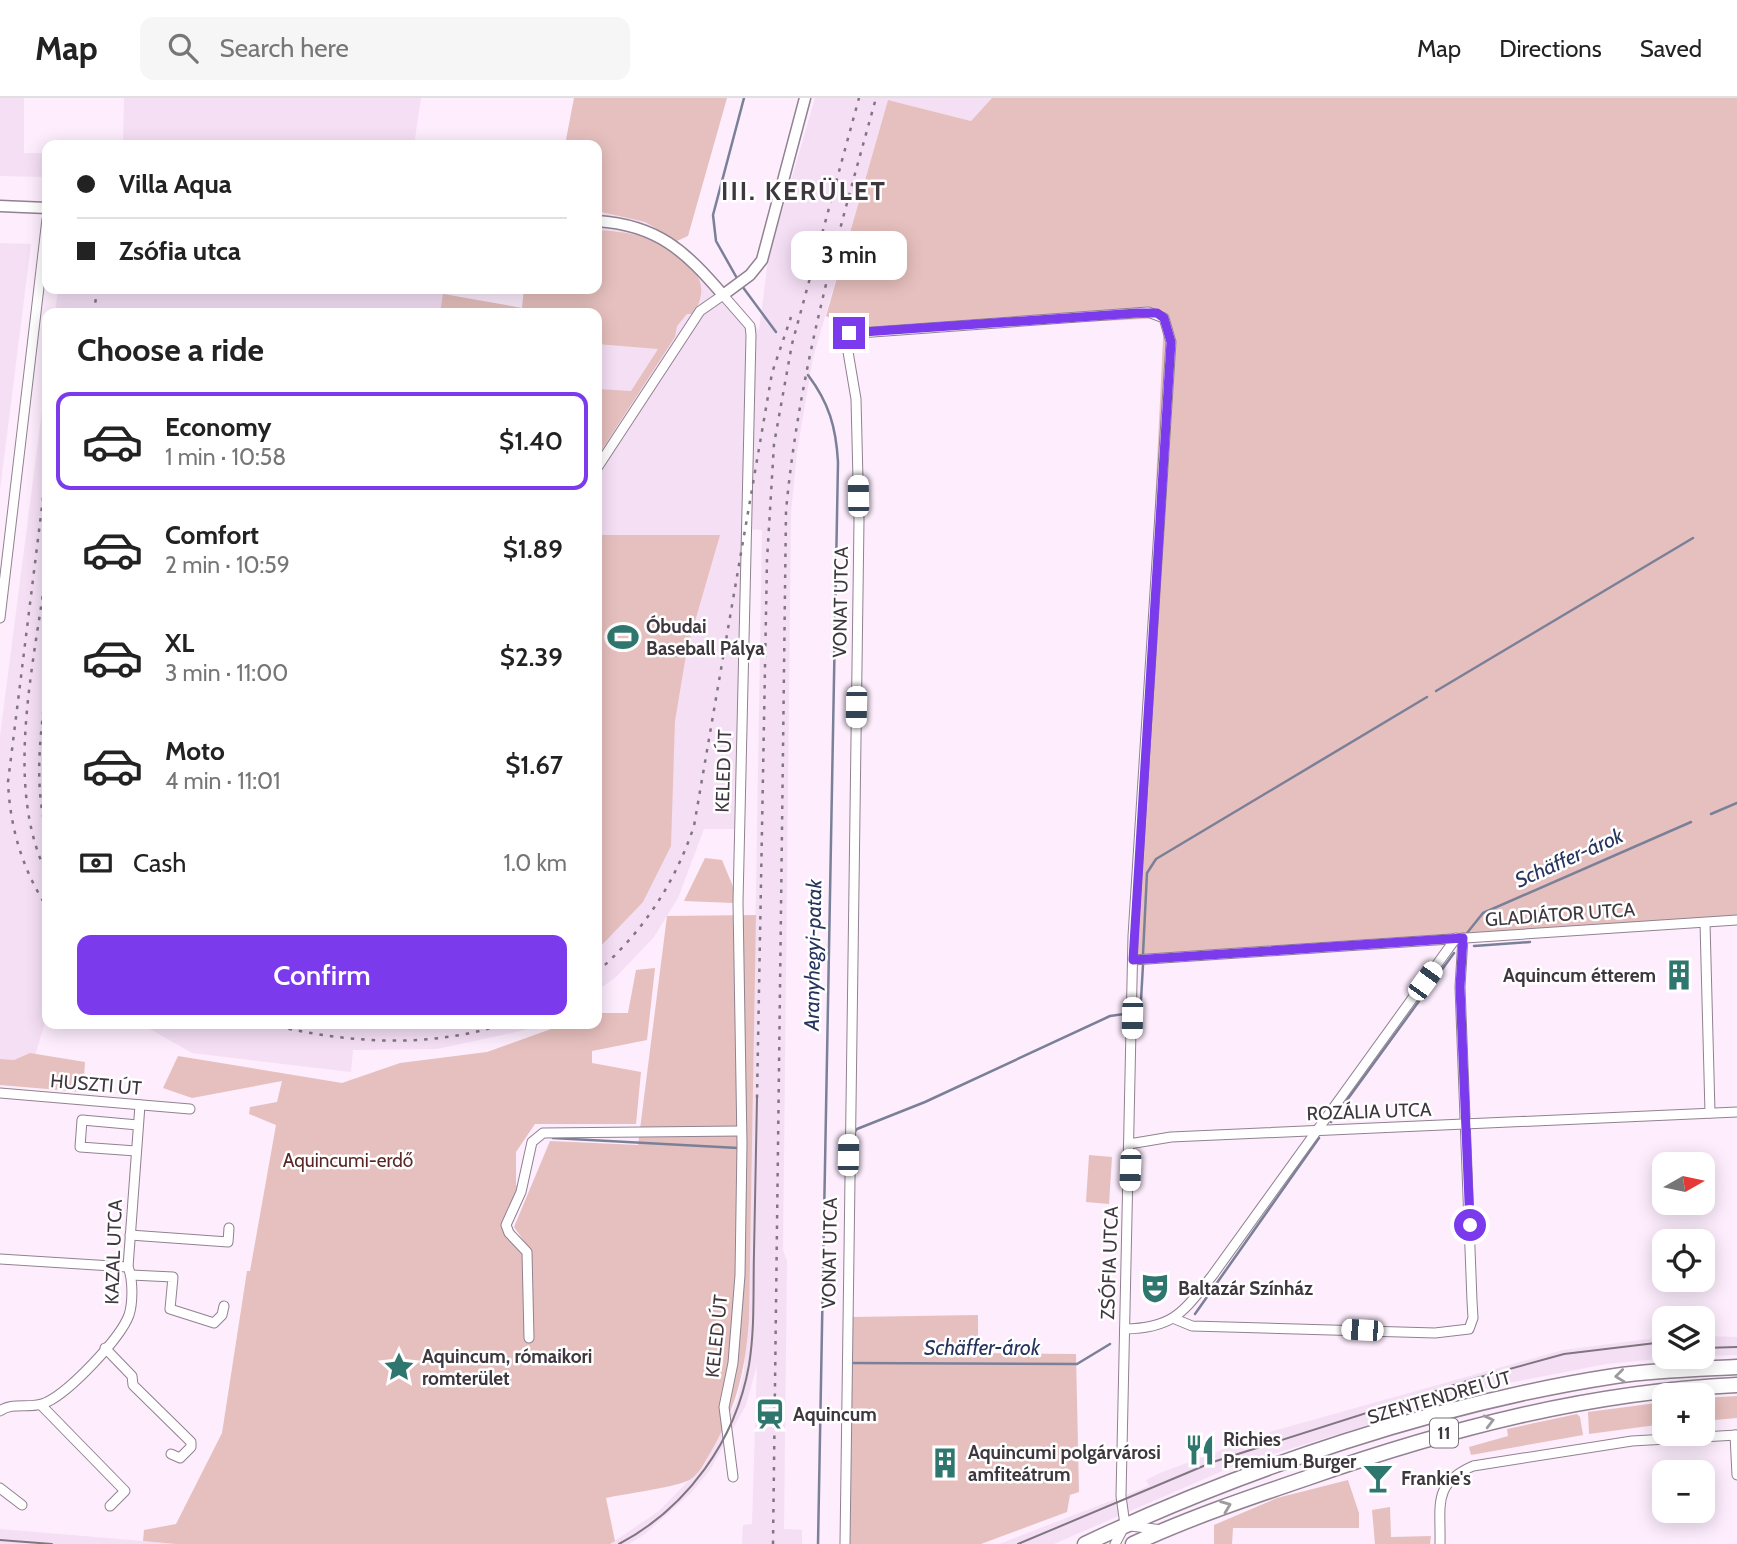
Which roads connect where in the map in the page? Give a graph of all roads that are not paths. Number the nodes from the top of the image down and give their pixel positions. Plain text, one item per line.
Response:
1 (805, 98) edge
2 (0, 206) edge
3 (42, 208) edge
4 (602, 222) edge
5 (42, 261) edge
6 (727, 292) junction
7 (845, 334) joint
8 (602, 460) edge
9 (0, 618) edge
10 (1737, 920) edge
11 (1705, 923) junction
12 (1459, 938) junction
13 (1133, 960) junction
14 (0, 1093) edge
15 (140, 1105) junction
16 (190, 1109) dead end
17 (1737, 1112) edge
18 (1710, 1113) junction
19 (1466, 1124) junction
20 (138, 1125) junction
21 (1315, 1130) junction
22 (741, 1131) junction
23 (1129, 1144) junction
24 (136, 1152) junction
25 (229, 1228) dead end
26 (130, 1236) junction
27 (0, 1259) edge
28 (130, 1271) junction
29 (224, 1306) dead end
30 (1175, 1319) junction
31 (1125, 1329) junction
32 (529, 1338) dead end
33 (105, 1348) junction
34 (1737, 1367) edge
35 (1737, 1385) edge
36 (2, 1405) edge
37 (41, 1405) junction
38 (1736, 1435) edge
39 (171, 1454) dead end
40 (1737, 1475) edge
41 (733, 1477) dead end
42 (0, 1488) edge
43 (22, 1505) dead end
44 (110, 1506) dead end
45 (1125, 1525) junction
46 (1163, 1531) junction
47 (845, 1544) edge
48 (1085, 1544) edge
49 (1115, 1544) edge
50 (1133, 1544) edge
51 (1440, 1544) edge

1 - 6 street
2 - 3 street
4 - 6 street
5 - 9 street
6 - 8 street
6 - 22 street, KELED ÚT
7 - 13 street, ZSÓFIA UTCA
7 - 47 street, VONAT UTCA
10 - 11 street, GLADIÁTOR UTCA
11 - 12 street, GLADIÁTOR UTCA
11 - 18 street
12 - 13 street, GLADIÁTOR UTCA
12 - 19 street
12 - 21 street
13 - 23 street, ZSÓFIA UTCA
14 - 15 street, HUSZTI ÚT
15 - 16 street, HUSZTI ÚT
15 - 20 street, KAZAL UTCA
17 - 18 street, ROZÁLIA UTCA
18 - 19 street, ROZÁLIA UTCA
19 - 21 street, ROZÁLIA UTCA
19 - 30 street
20 - 24 street, KAZAL UTCA
20 - 24 street
21 - 23 street, ROZÁLIA UTCA
21 - 30 street
22 - 32 street
22 - 41 street, KELED ÚT
23 - 31 street, ZSÓFIA UTCA
24 - 26 street, KAZAL UTCA
25 - 26 street
26 - 28 street, KAZAL UTCA
27 - 28 street
28 - 29 street
28 - 33 street, KAZAL UTCA
30 - 31 street
31 - 45 street, ZSÓFIA UTCA
33 - 37 street, KAZAL UTCA
33 - 39 street
34 -> 45 main road, SZENTENDREI ÚT / 11
46 -> 35 main road, SZENTENDREI ÚT / 11
36 - 37 street
37 - 44 street
38 - 40 street
38 - 51 street
42 - 43 street
45 - 46 street
45 - 48 main road, SZENTENDREI ÚT / 11
45 - 49 street
46 - 50 main road, SZENTENDREI ÚT / 11

